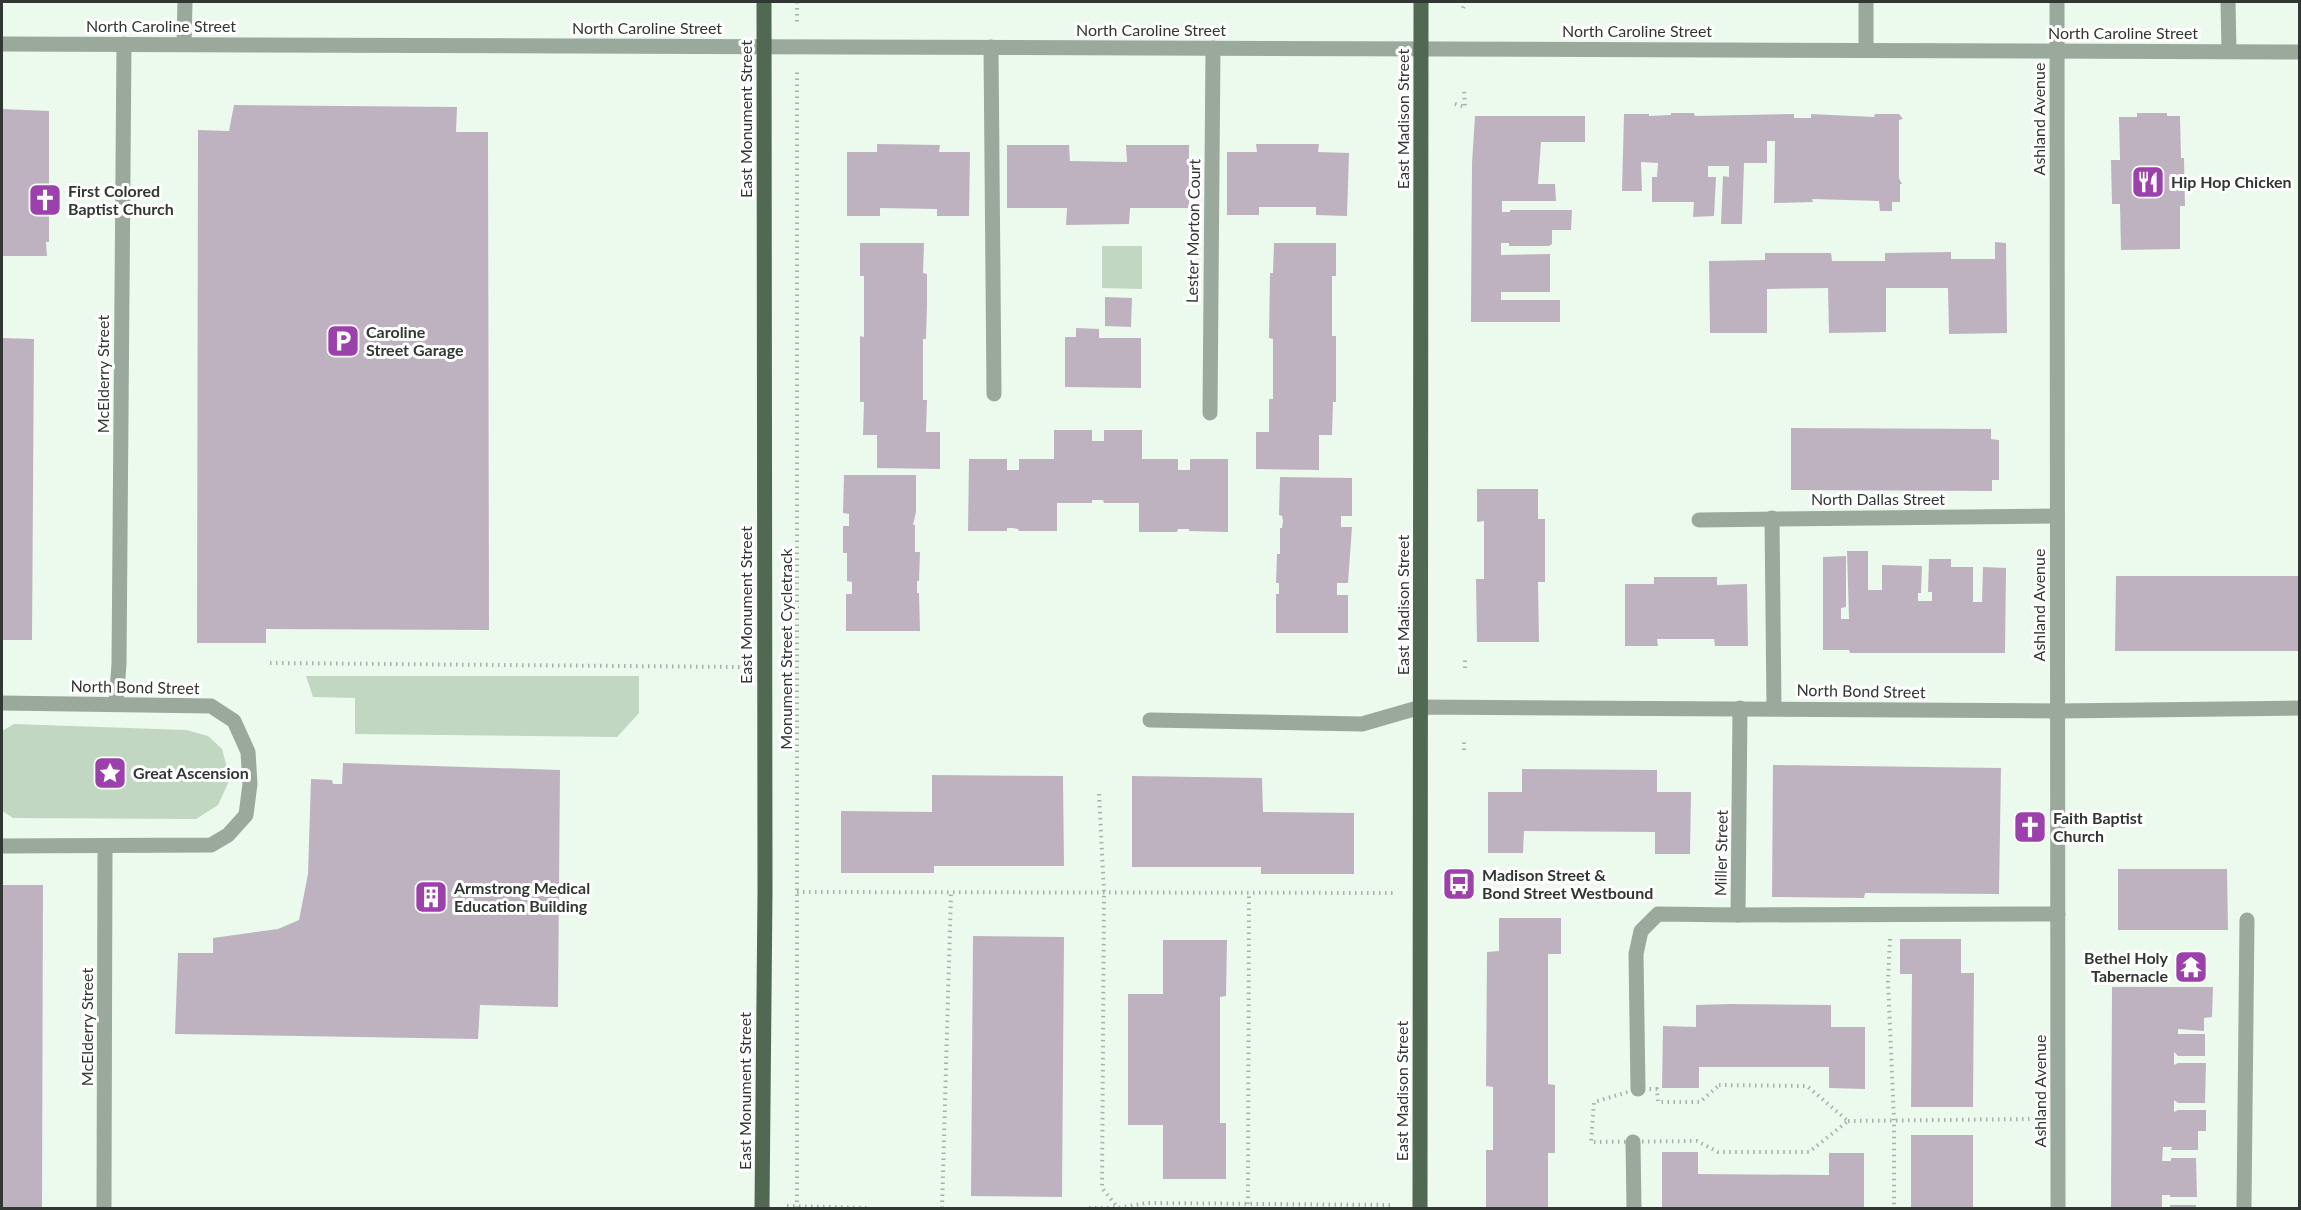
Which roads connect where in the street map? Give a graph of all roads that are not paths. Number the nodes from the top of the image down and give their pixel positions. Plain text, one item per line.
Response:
1 (185, 2) edge
2 (764, 2) edge
3 (1421, 2) edge
4 (1866, 2) edge
5 (2056, 2) edge
6 (2229, 2) edge
7 (2, 44) edge
8 (124, 44) junction
9 (184, 45) junction
10 (764, 47) junction
11 (991, 47) junction
12 (1213, 48) junction
13 (1421, 49) junction
14 (1866, 50) junction
15 (2056, 51) junction
16 (2229, 51) junction
17 (2300, 52) edge
18 (994, 394) dead end
19 (1210, 414) dead end
20 (2057, 516) junction
21 (1772, 518) junction
22 (1699, 520) dead end
23 (2, 703) edge
24 (116, 704) junction
25 (1421, 707) junction
26 (1740, 708) junction
27 (1774, 708) junction
28 (2300, 708) edge
29 (2058, 711) junction
30 (1150, 720) dead end
31 (2, 846) edge
32 (105, 846) junction
33 (2058, 914) junction
34 (1738, 915) junction
35 (2247, 920) dead end
36 (1638, 1089) road end
37 (1634, 1142) road end
38 (762, 1207) edge
39 (1420, 1207) edge
40 (104, 1209) edge
41 (1634, 1209) edge
42 (2058, 1209) edge
43 (2244, 1209) edge

1 - 9 street
2 - 10 main road, East Monument Street
3 - 13 main road, East Madison Street
4 - 14 street
5 - 15 street, Ashland Avenue
6 - 16 street
7 - 8 street, North Caroline Street
8 - 9 street, North Caroline Street
8 - 24 street, McElderry Street
9 - 10 street, North Caroline Street
10 - 11 street, North Caroline Street
10 - 38 main road, East Monument Street
11 - 12 street, North Caroline Street
11 - 18 street
12 - 13 street, North Caroline Street
12 - 19 street, Lester Morton Court
13 - 14 street, North Caroline Street
13 - 25 main road, East Madison Street
14 - 15 street, North Caroline Street
15 - 16 street, North Caroline Street
15 - 20 street, Ashland Avenue
16 - 17 street, North Caroline Street
20 - 21 street, North Dallas Street
20 - 29 street, Ashland Avenue
21 - 22 street, North Dallas Street
21 - 27 street
23 - 24 street, North Bond Street
24 - 32 street, North Bond Street
25 - 26 street, North Bond Street
25 - 30 street, North Bond Street
25 - 39 main road, East Madison Street
26 - 27 street, North Bond Street
26 - 34 street, Miller Street
27 - 29 street, North Bond Street
28 - 29 street, North Bond Street
29 - 33 street, Ashland Avenue
31 - 32 street, North Bond Street
32 - 40 street, McElderry Street
33 - 34 street
33 - 42 street, Ashland Avenue
34 - 36 street, Miller Street
35 - 43 street
37 - 41 street

